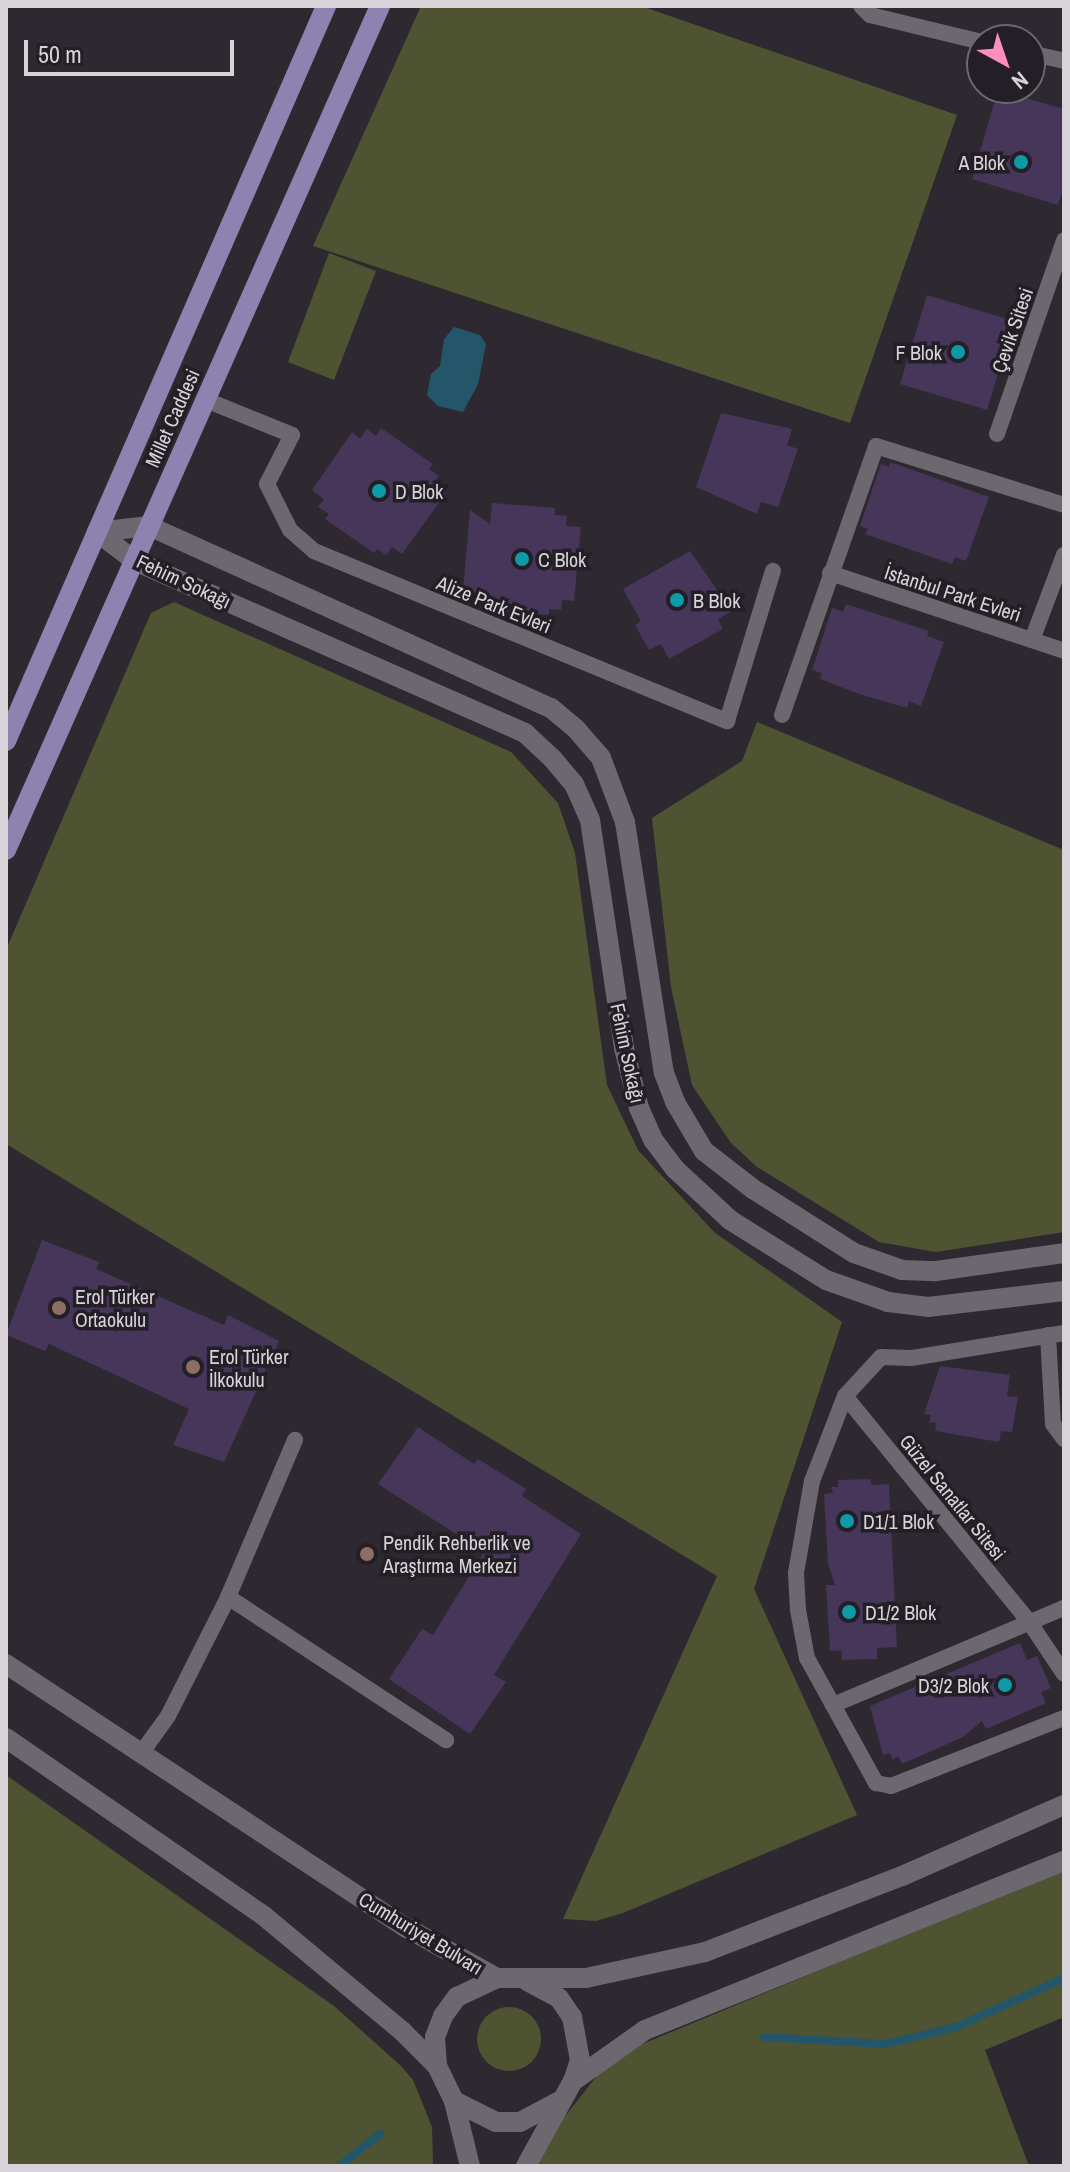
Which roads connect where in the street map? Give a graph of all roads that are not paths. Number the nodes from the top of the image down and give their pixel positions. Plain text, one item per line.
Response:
1 (326, 6) edge
2 (380, 6) edge
3 (861, 6) edge
4 (966, 38) edge
5 (1064, 240) edge
6 (206, 400) junction
7 (997, 434) dead end
8 (1064, 505) edge
9 (149, 526) junction
10 (97, 532) junction
11 (1064, 555) edge
12 (135, 561) junction
13 (773, 571) dead end
14 (830, 573) junction
15 (1032, 640) junction
16 (1064, 651) edge
17 (782, 715) dead end
18 (6, 741) edge
19 (6, 850) edge
20 (1064, 1253) edge
21 (1064, 1291) edge
22 (1056, 1334) edge
23 (845, 1396) junction
24 (1064, 1439) edge
25 (295, 1440) dead end
26 (228, 1597) junction
27 (1064, 1608) edge
28 (1030, 1623) junction
29 (6, 1664) edge
30 (1064, 1674) edge
31 (833, 1705) junction
32 (1064, 1718) edge
33 (6, 1738) edge
34 (446, 1740) dead end
35 (142, 1752) junction
36 (1064, 1805) edge
37 (1064, 1861) edge
38 (497, 1978) junction
39 (520, 1979) junction
40 (437, 2066) junction
41 (573, 2081) junction
42 (561, 2099) junction
43 (454, 2101) junction
44 (470, 2166) edge
45 (526, 2166) edge

1 - 10 main road, Millet Caddesi
2 - 6 main road, Millet Caddesi
3 - 4 lane
5 - 7 lane, Çevik Sitesi
6 - 9 main road, Millet Caddesi
6 - 13 lane, Alize Park Evleri
8 - 14 lane
9 - 10 street, Fehim Sokağı
9 - 12 main road, Millet Caddesi
9 - 20 street, Fehim Sokağı
10 - 12 street, Fehim Sokağı
10 - 18 main road, Millet Caddesi
11 - 15 lane
12 - 19 main road, Millet Caddesi
12 - 21 street, Fehim Sokağı
14 - 15 lane, İstanbul Park Evleri
14 - 17 lane
15 - 16 lane, İstanbul Park Evleri
22 - 23 lane
22 - 24 lane
23 - 28 lane, Güzel Sanatlar Sitesi
23 - 31 lane
25 - 26 lane
26 - 34 lane
26 - 35 lane
27 - 28 lane
28 - 30 lane, Güzel Sanatlar Sitesi
28 - 31 lane
29 - 35 street, Cumhuriyet Bulvarı
31 - 32 lane
33 - 40 street
35 - 38 street, Cumhuriyet Bulvarı
36 - 39 street, Cumhuriyet Bulvarı
37 - 41 street
38 - 39 street, Cumhuriyet Bulvarı
38 - 40 street
39 - 41 street
40 - 43 street
41 - 42 street
42 - 43 street
42 - 45 street
43 - 44 street

